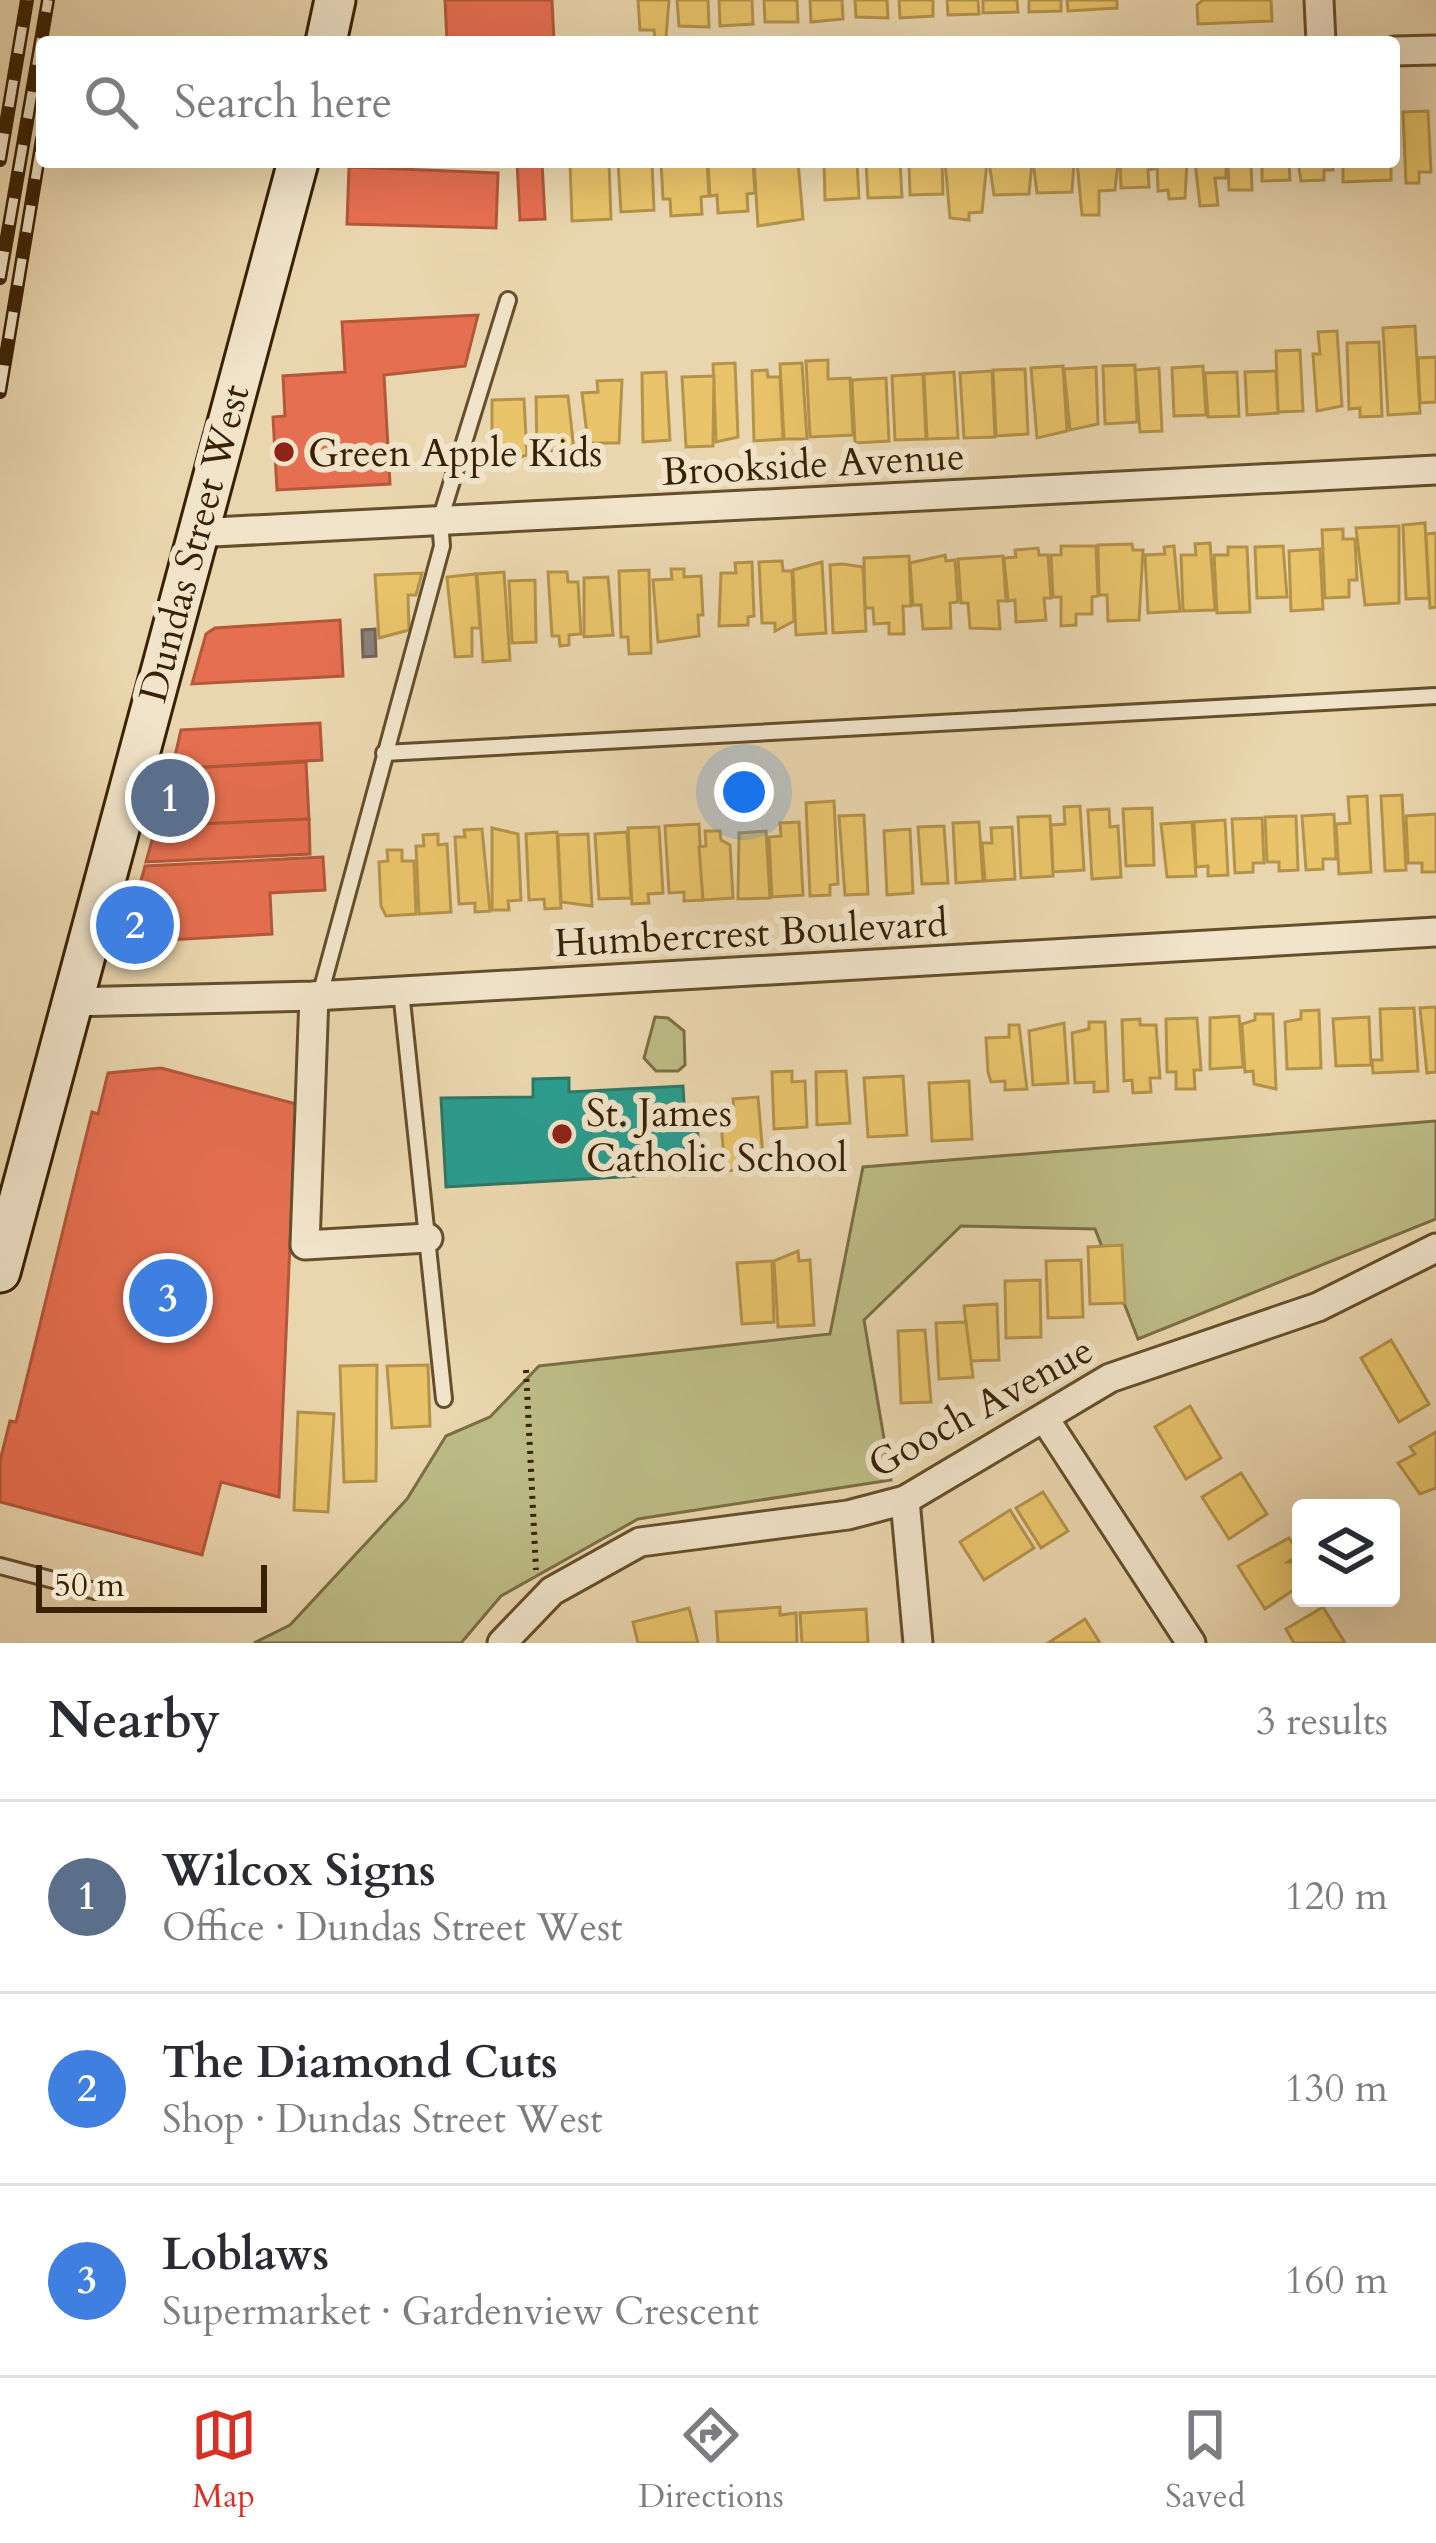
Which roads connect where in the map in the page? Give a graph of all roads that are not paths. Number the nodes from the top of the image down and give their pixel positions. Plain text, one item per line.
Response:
1 (335, 0) edge
2 (1319, 0) edge
3 (327, 36) edge
4 (1321, 36) edge
5 (1436, 50) edge
6 (1400, 51) edge
7 (296, 168) edge
8 (508, 300) dead end
9 (1436, 470) edge
10 (440, 520) junction
11 (194, 533) junction
12 (1436, 696) edge
13 (385, 753) junction
14 (1436, 932) edge
15 (401, 991) junction
16 (317, 995) junction
17 (70, 1002) junction
18 (428, 1238) junction
19 (1433, 1257) edge
20 (0, 1272) edge
21 (444, 1399) dead end
22 (1045, 1419) junction
23 (905, 1500) junction
24 (0, 1566) edge
25 (95, 1591) dead end
26 (502, 1643) edge
27 (918, 1643) edge
28 (1191, 1643) edge

1 - 3 main road
2 - 4 street
5 - 6 street
7 - 11 main road, Dundas Street West
8 - 10 lane
9 - 10 street, Brookside Avenue
10 - 11 street, Brookside Avenue
10 - 13 lane
11 - 17 main road, Dundas Street West
12 - 13 lane
13 - 16 lane
14 - 15 street, Humbercrest Boulevard
15 - 16 street, Humbercrest Boulevard
15 - 18 lane
16 - 17 street, Humbercrest Boulevard
16 - 18 street
17 - 20 main road, Dundas Street West
18 - 21 lane
19 - 22 street, Gooch Avenue
22 - 23 street, Gooch Avenue
22 - 28 street
23 - 26 street, Gooch Avenue
23 - 27 street
24 - 25 lane

